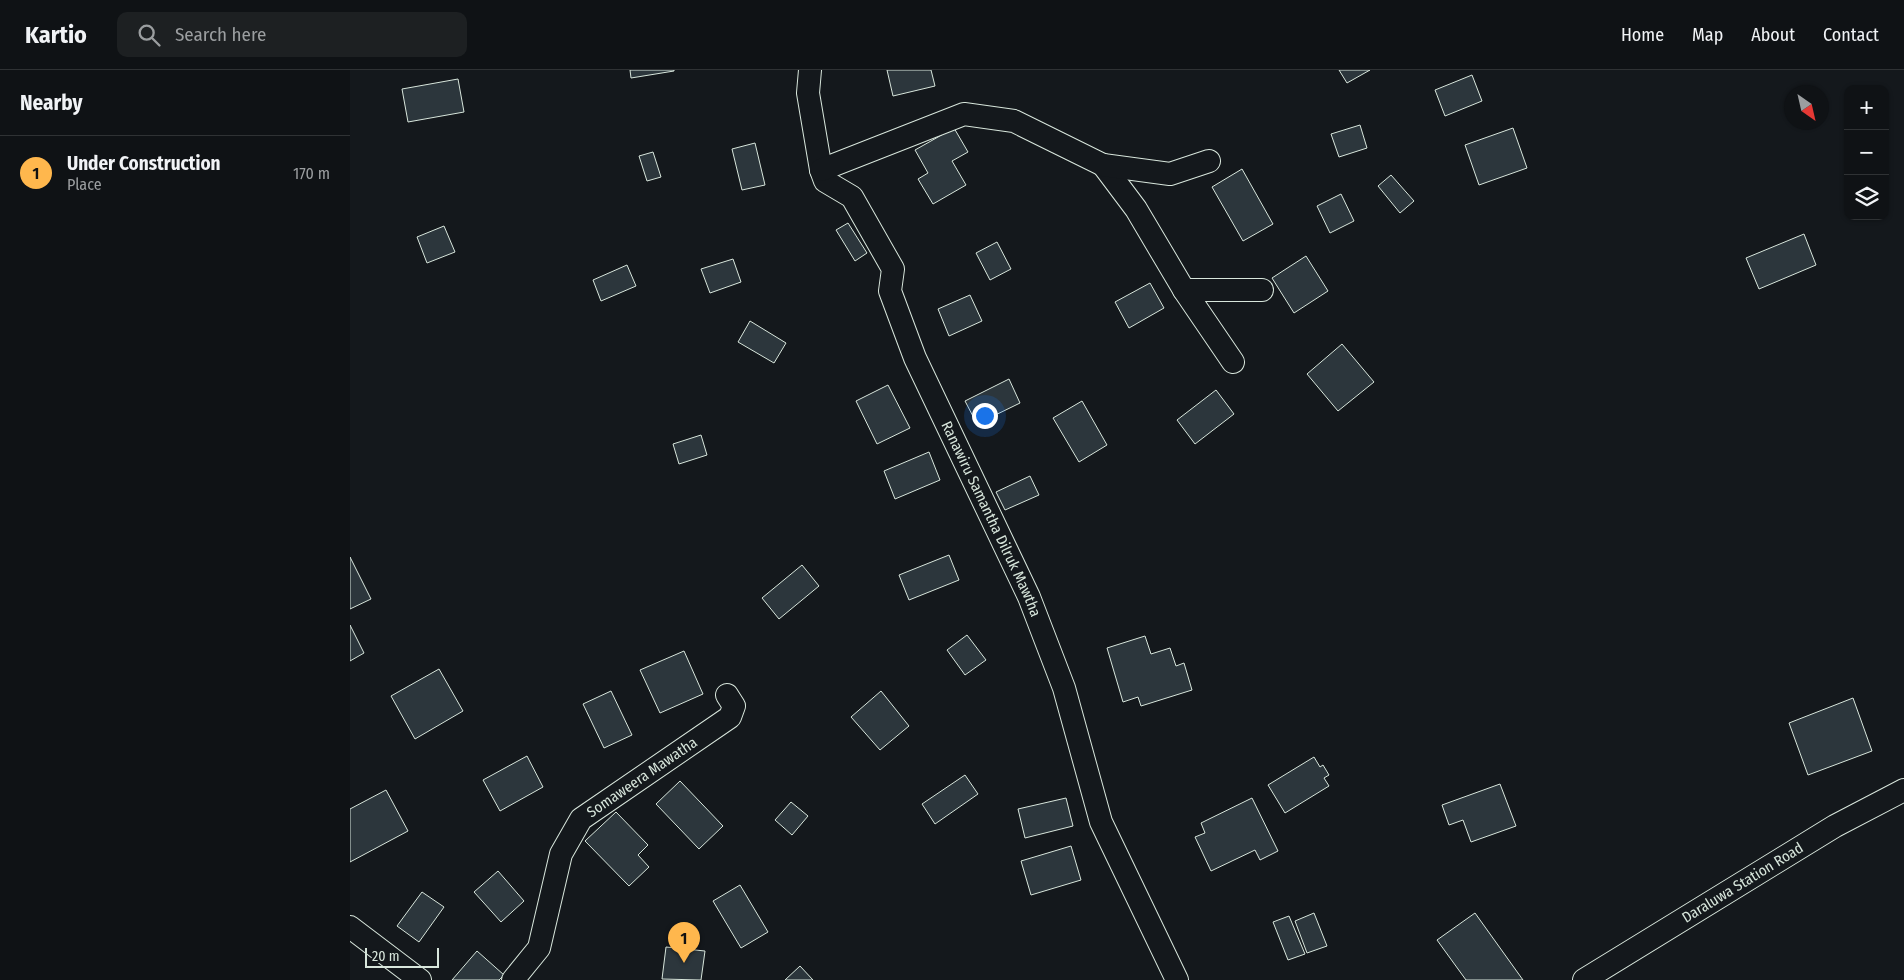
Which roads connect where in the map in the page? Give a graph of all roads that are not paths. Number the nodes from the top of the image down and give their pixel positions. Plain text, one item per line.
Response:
1 (810, 70) edge
2 (1208, 161) dead end
3 (1103, 165) junction
4 (821, 170) junction
5 (1184, 290) junction
6 (1262, 290) dead end
7 (1233, 362) dead end
8 (727, 695) dead end
9 (1904, 790) edge
10 (350, 927) edge
11 (420, 980) edge
12 (514, 980) edge
13 (1178, 980) edge
14 (1584, 980) edge

1 - 4 street
2 - 3 street
3 - 4 street
3 - 5 street
4 - 13 street, Ranawiru Samantha Dilruk Mawtha
5 - 6 street
5 - 7 street
8 - 12 street, Somaweera Mawatha
9 - 14 street, Daraluwa Station Road
10 - 11 street

